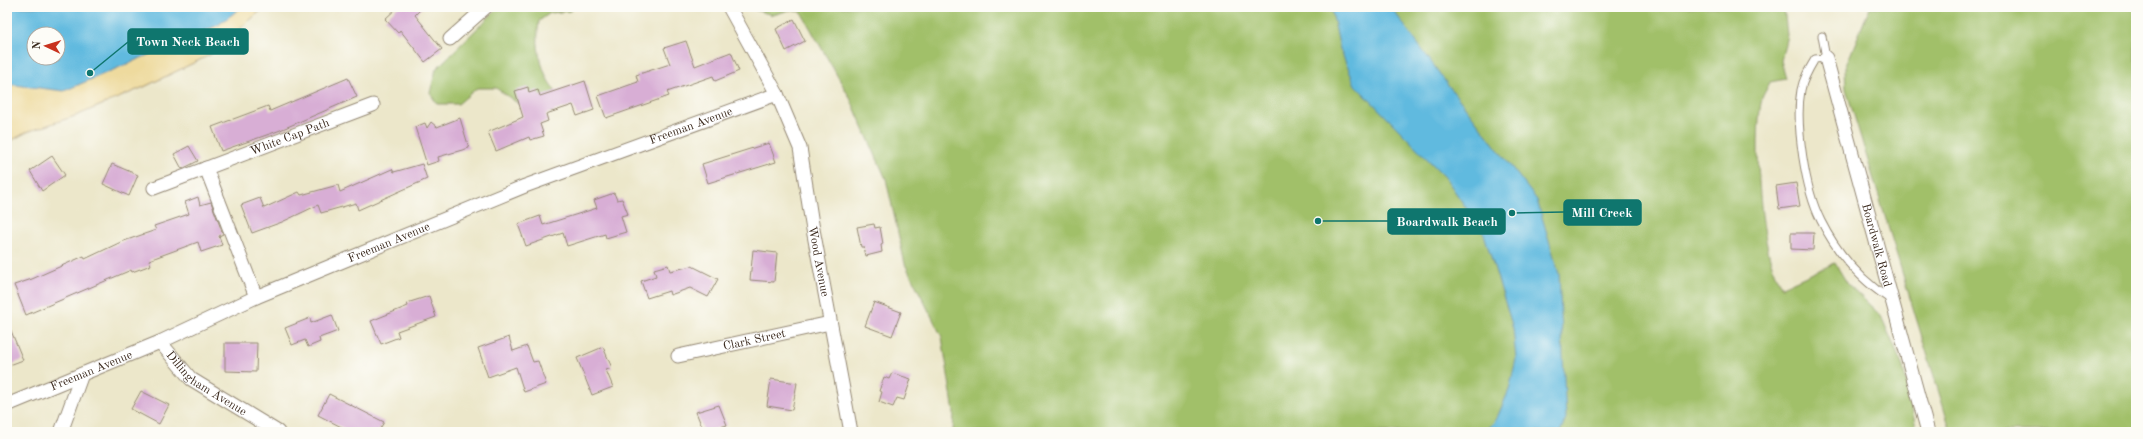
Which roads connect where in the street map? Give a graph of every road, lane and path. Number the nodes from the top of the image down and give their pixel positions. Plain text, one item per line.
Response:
1 (486, 7) edge
2 (729, 7) edge
3 (1822, 36) dead end
4 (450, 39) dead end
5 (1826, 58) junction
6 (777, 94) junction
7 (373, 104) dead end
8 (206, 168) junction
9 (154, 188) dead end
10 (256, 298) junction
11 (1891, 301) junction
12 (830, 323) junction
13 (160, 342) junction
14 (678, 356) dead end
15 (82, 374) junction
16 (7, 405) edge
17 (274, 431) edge
18 (61, 432) edge
19 (851, 432) edge
20 (1928, 432) edge

1 - 4 street
2 - 6 street, Wood Avenue
3 - 5 lane
5 - 11 street, Boardwalk Road
5 - 11 lane
6 - 10 street, Freeman Avenue
6 - 12 street, Wood Avenue
7 - 8 street, White Cap Path
8 - 9 street, White Cap Path
8 - 10 street
10 - 13 street, Freeman Avenue
11 - 20 street, Boardwalk Road
12 - 14 street, Clark Street
12 - 19 street, Wood Avenue
13 - 15 street, Freeman Avenue
13 - 17 street, Dillingham Avenue
15 - 16 street, Freeman Avenue
15 - 18 street

